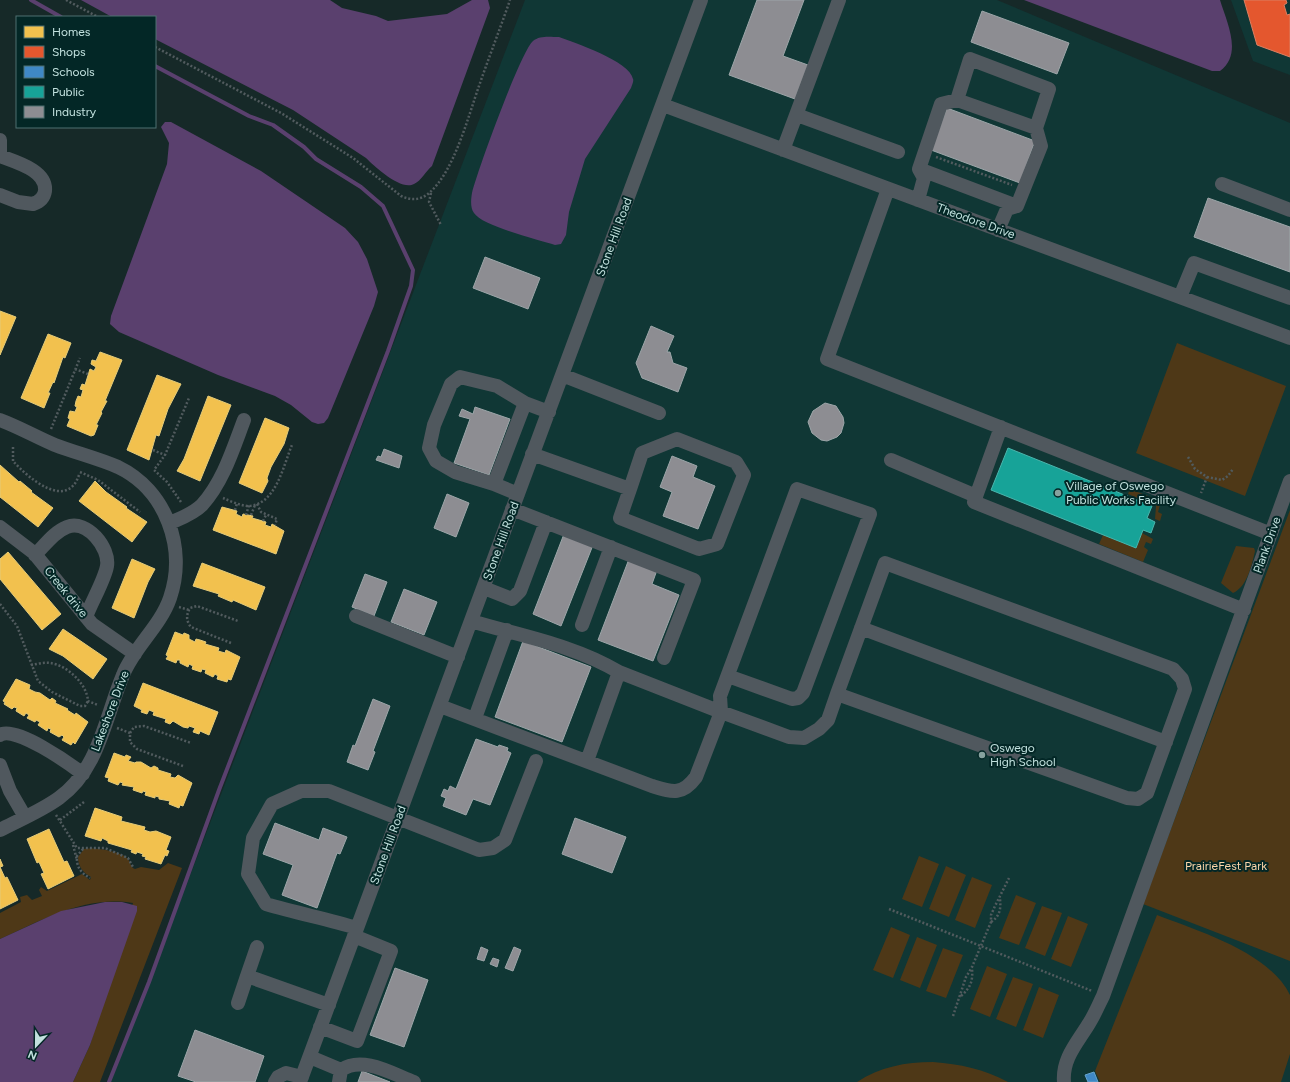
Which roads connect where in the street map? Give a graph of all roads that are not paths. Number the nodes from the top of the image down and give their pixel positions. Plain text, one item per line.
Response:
1 (701, 0) edge
2 (839, 0) edge
3 (957, 100) junction
4 (663, 105) junction
5 (796, 115) junction
6 (1036, 128) junction
7 (0, 140) edge
8 (783, 150) junction
9 (898, 152) dead end
10 (0, 156) edge
11 (919, 168) junction
12 (1222, 184) dead end
13 (888, 189) junction
14 (0, 195) edge
15 (918, 200) junction
16 (1017, 206) junction
17 (1290, 210) edge
18 (998, 230) junction
19 (1180, 297) junction
20 (1290, 298) edge
21 (1290, 338) edge
22 (562, 375) junction
23 (525, 403) junction
24 (549, 412) junction
25 (659, 413) dead end
26 (0, 420) edge
27 (244, 420) dead end
28 (1001, 428) junction
29 (532, 454) junction
30 (891, 460) dead end
31 (1290, 481) edge
32 (494, 484) junction
33 (630, 489) junction
34 (518, 494) junction
35 (976, 496) junction
36 (512, 509) junction
37 (546, 522) junction
38 (170, 523) junction
39 (0, 527) edge
40 (1271, 534) junction
41 (610, 547) junction
42 (35, 555) junction
43 (484, 588) junction
44 (1244, 610) junction
45 (356, 616) dead end
46 (86, 617) junction
47 (471, 621) junction
48 (582, 625) dead end
49 (861, 628) junction
50 (507, 630) junction
51 (135, 654) junction
52 (458, 657) junction
53 (664, 658) dead end
54 (619, 672) junction
55 (728, 676) junction
56 (837, 694) junction
57 (440, 706) junction
58 (721, 712) junction
59 (475, 718) junction
60 (0, 735) edge
61 (1166, 742) junction
62 (536, 761) dead end
63 (587, 761) junction
64 (0, 765) edge
65 (83, 774) junction
66 (25, 817) junction
67 (398, 818) junction
68 (0, 830) edge
69 (355, 932) junction
70 (257, 947) dead end
71 (247, 976) junction
72 (238, 1003) dead end
73 (329, 1005) junction
74 (320, 1027) junction
75 (310, 1056) junction
76 (340, 1076) edge
77 (301, 1079) edge
78 (275, 1082) edge
79 (414, 1082) edge
80 (1064, 1082) edge

1 - 4 street, Stone Hill Road
2 - 5 street
3 - 6 street
3 - 6 street
3 - 11 street
4 - 8 street, Theodore Drive
4 - 22 street, Stone Hill Road
5 - 8 street
5 - 9 street
6 - 16 street
7 - 10 street
8 - 13 street, Theodore Drive
10 - 14 street
11 - 15 street
11 - 16 street
12 - 17 street
13 - 15 street, Theodore Drive
13 - 28 street
15 - 18 street, Theodore Drive
16 - 18 street
18 - 19 street, Theodore Drive
19 - 20 street
19 - 21 street, Theodore Drive
22 - 24 street, Stone Hill Road
22 - 25 street
23 - 24 street
23 - 32 street
23 - 32 street
24 - 29 street, Stone Hill Road
26 - 38 street, Lakeshore Drive
27 - 38 street
28 - 35 street
28 - 40 street
29 - 33 street
29 - 34 street, Stone Hill Road
30 - 35 street
31 - 40 street, Plank Drive
32 - 34 street
33 - 33 street
34 - 36 street, Stone Hill Road
35 - 44 street
36 - 37 street
36 - 43 street, Stone Hill Road
37 - 41 street
37 - 43 street
38 - 51 street, Lakeshore Drive
39 - 42 street, Creek drive
40 - 44 street, Plank Drive
41 - 48 street
41 - 53 street
42 - 46 street, Creek drive
42 - 46 street
43 - 47 street, Stone Hill Road
44 - 80 street, Plank Drive
45 - 52 street
46 - 51 street, Creek drive
47 - 50 street
47 - 52 street, Stone Hill Road
49 - 56 street
49 - 61 street
49 - 61 street
50 - 54 street
50 - 59 street
51 - 65 street, Lakeshore Drive
52 - 57 street, Stone Hill Road
54 - 58 street
54 - 63 street
55 - 55 street
55 - 58 street
56 - 58 street
56 - 61 street
57 - 59 street
57 - 67 street, Stone Hill Road
58 - 63 street
59 - 63 street
60 - 65 street
62 - 67 street
64 - 66 street
65 - 66 street, Lakeshore Drive
66 - 68 street, Lakeshore Drive
67 - 69 street, Stone Hill Road
67 - 69 street
69 - 73 street, Stone Hill Road
69 - 74 street
70 - 71 street
71 - 72 street
71 - 73 street
73 - 74 street, Stone Hill Road
74 - 75 street, Stone Hill Road
75 - 76 street
75 - 77 street, Stone Hill Road
76 - 79 street
77 - 78 street

